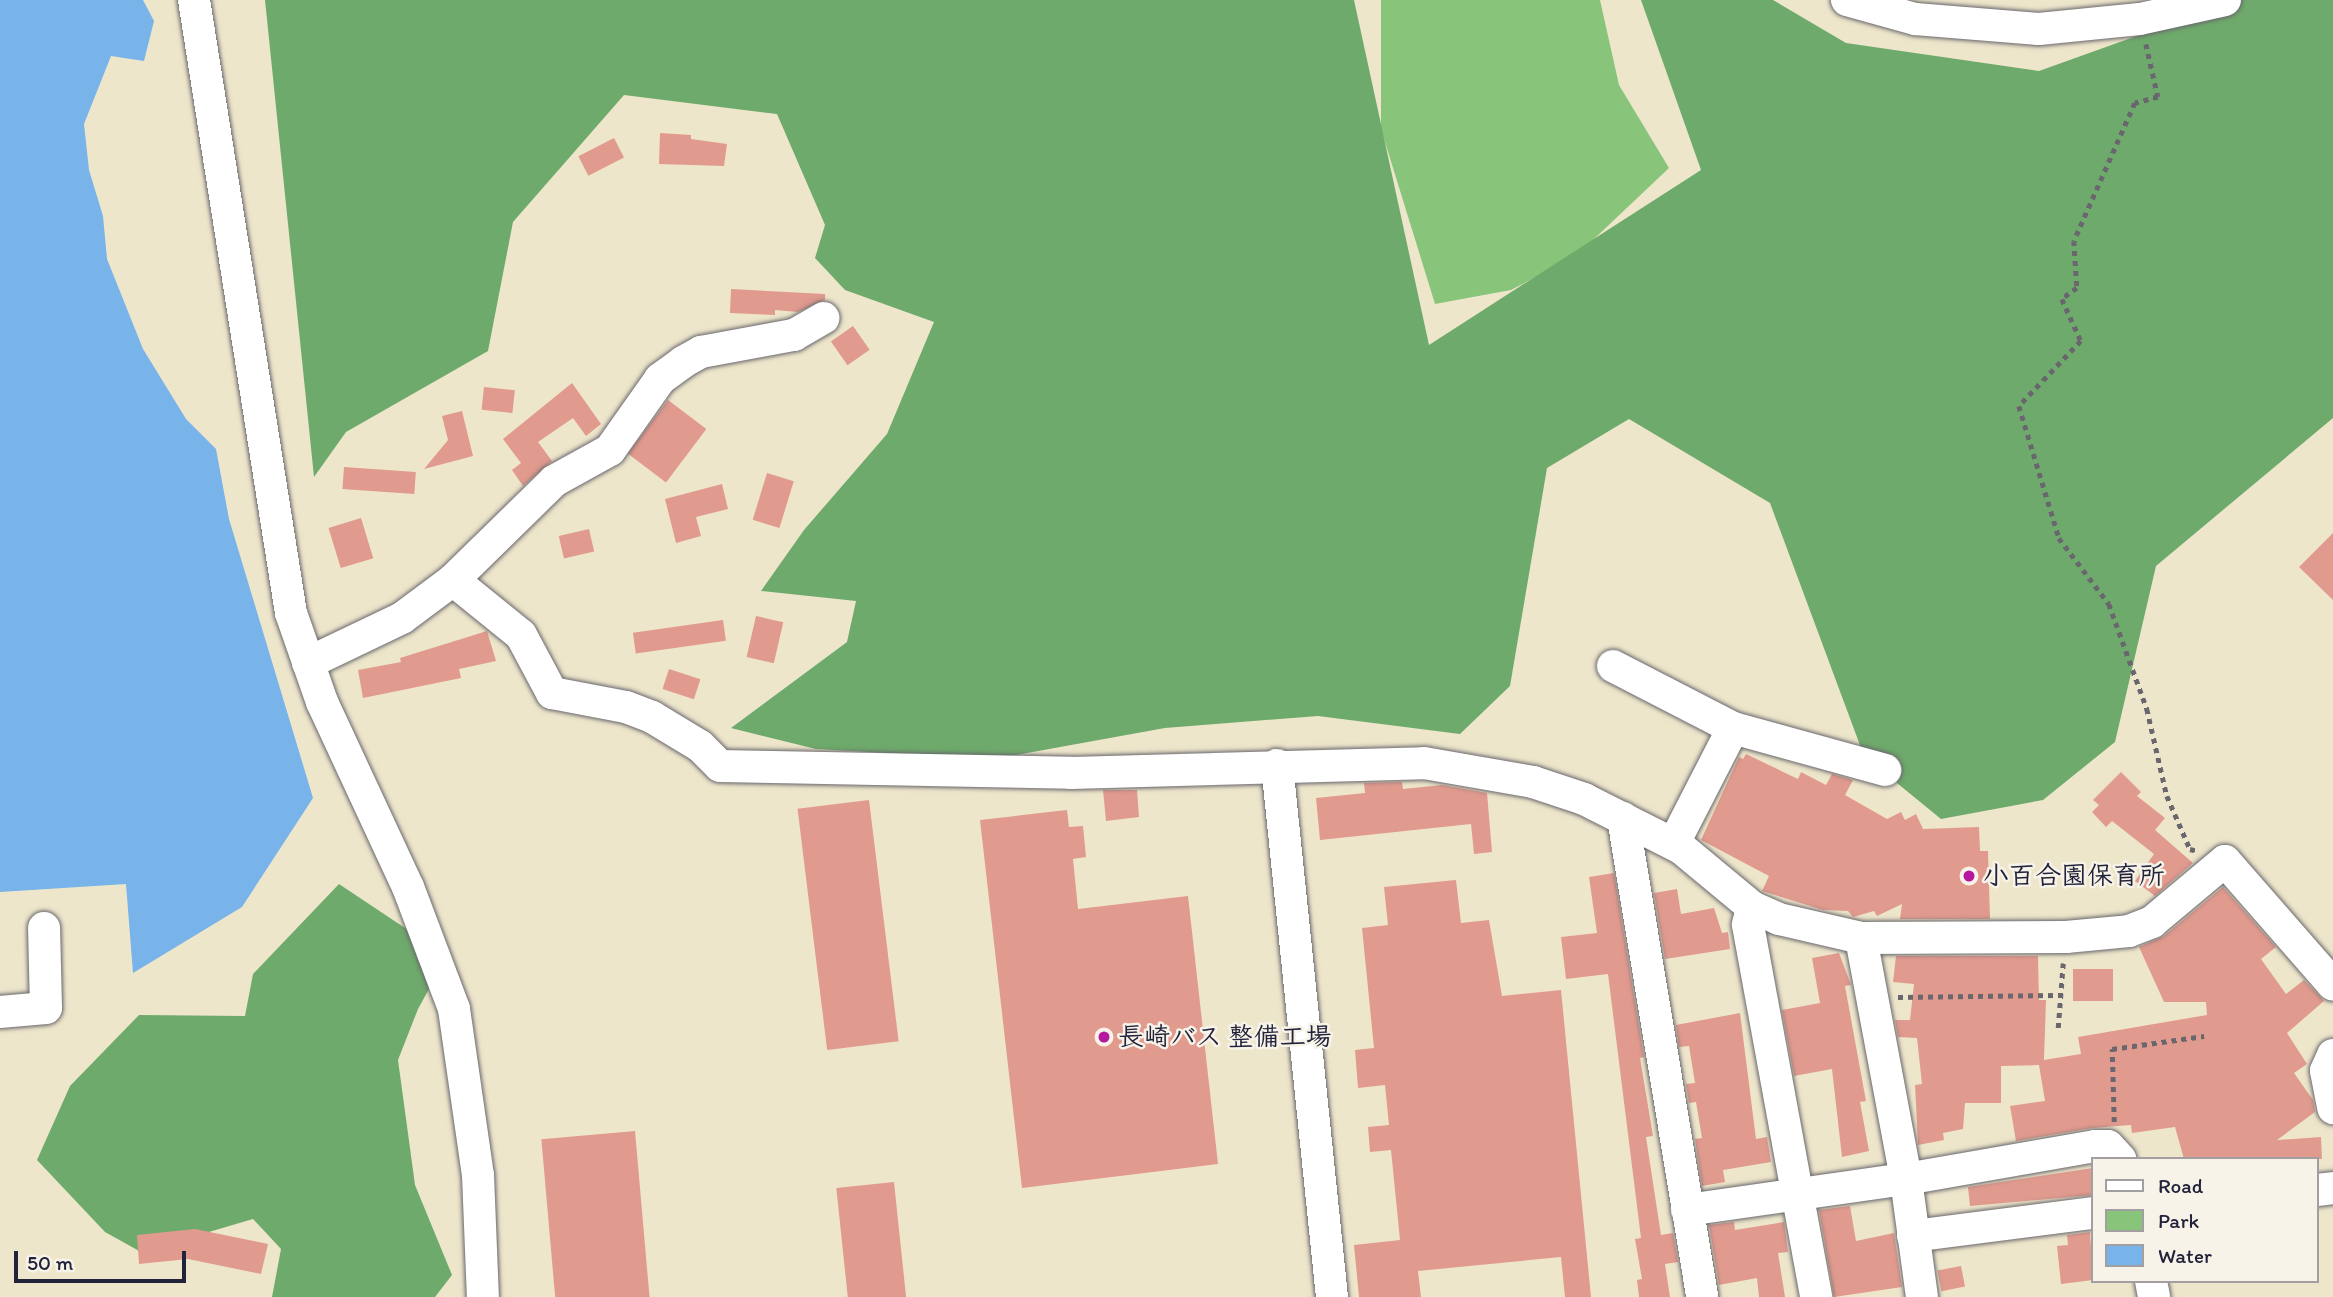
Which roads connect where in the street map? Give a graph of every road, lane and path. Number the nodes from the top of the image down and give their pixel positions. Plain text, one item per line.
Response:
1 (194, 0) edge
2 (1847, 0) edge
3 (2225, 0) edge
4 (2140, 19) junction
5 (824, 318) dead end
6 (453, 580) junction
7 (308, 663) junction
8 (1613, 666) dead end
9 (1733, 728) junction
10 (1277, 765) junction
11 (1885, 770) dead end
12 (1623, 818) junction
13 (1674, 843) junction
14 (2225, 861) junction
15 (1752, 906) junction
16 (44, 928) dead end
17 (2066, 937) junction
18 (1861, 938) junction
19 (2333, 985) edge
20 (1872, 994) junction
21 (2061, 995) junction
22 (0, 1012) edge
23 (2057, 1028) dead end
24 (2204, 1036) dead end
25 (2333, 1055) edge
26 (2333, 1108) edge
27 (2114, 1152) edge
28 (1906, 1179) junction
29 (1797, 1193) junction
30 (1687, 1210) junction
31 (2092, 1213) edge
32 (1913, 1236) junction
33 (483, 1297) edge
34 (1332, 1297) edge
35 (1702, 1297) edge
36 (1816, 1297) edge
37 (1922, 1297) edge

1 - 7 street
2 - 4 street
3 - 4 street
4 - 14 path
5 - 6 street
6 - 7 street
6 - 10 street
7 - 33 street
8 - 9 street
9 - 11 street
9 - 13 street
10 - 12 street
10 - 34 street
12 - 13 street
12 - 30 street
13 - 15 street
14 - 17 street
14 - 19 street
15 - 18 street
15 - 29 street
16 - 22 street
17 - 18 street
17 - 21 path
18 - 20 street
20 - 21 path
20 - 28 street
21 - 23 path
24 - 27 path
25 - 26 street
27 - 28 street
28 - 29 street
28 - 32 street
29 - 30 street
29 - 36 street
30 - 35 street
31 - 32 street
32 - 37 street

